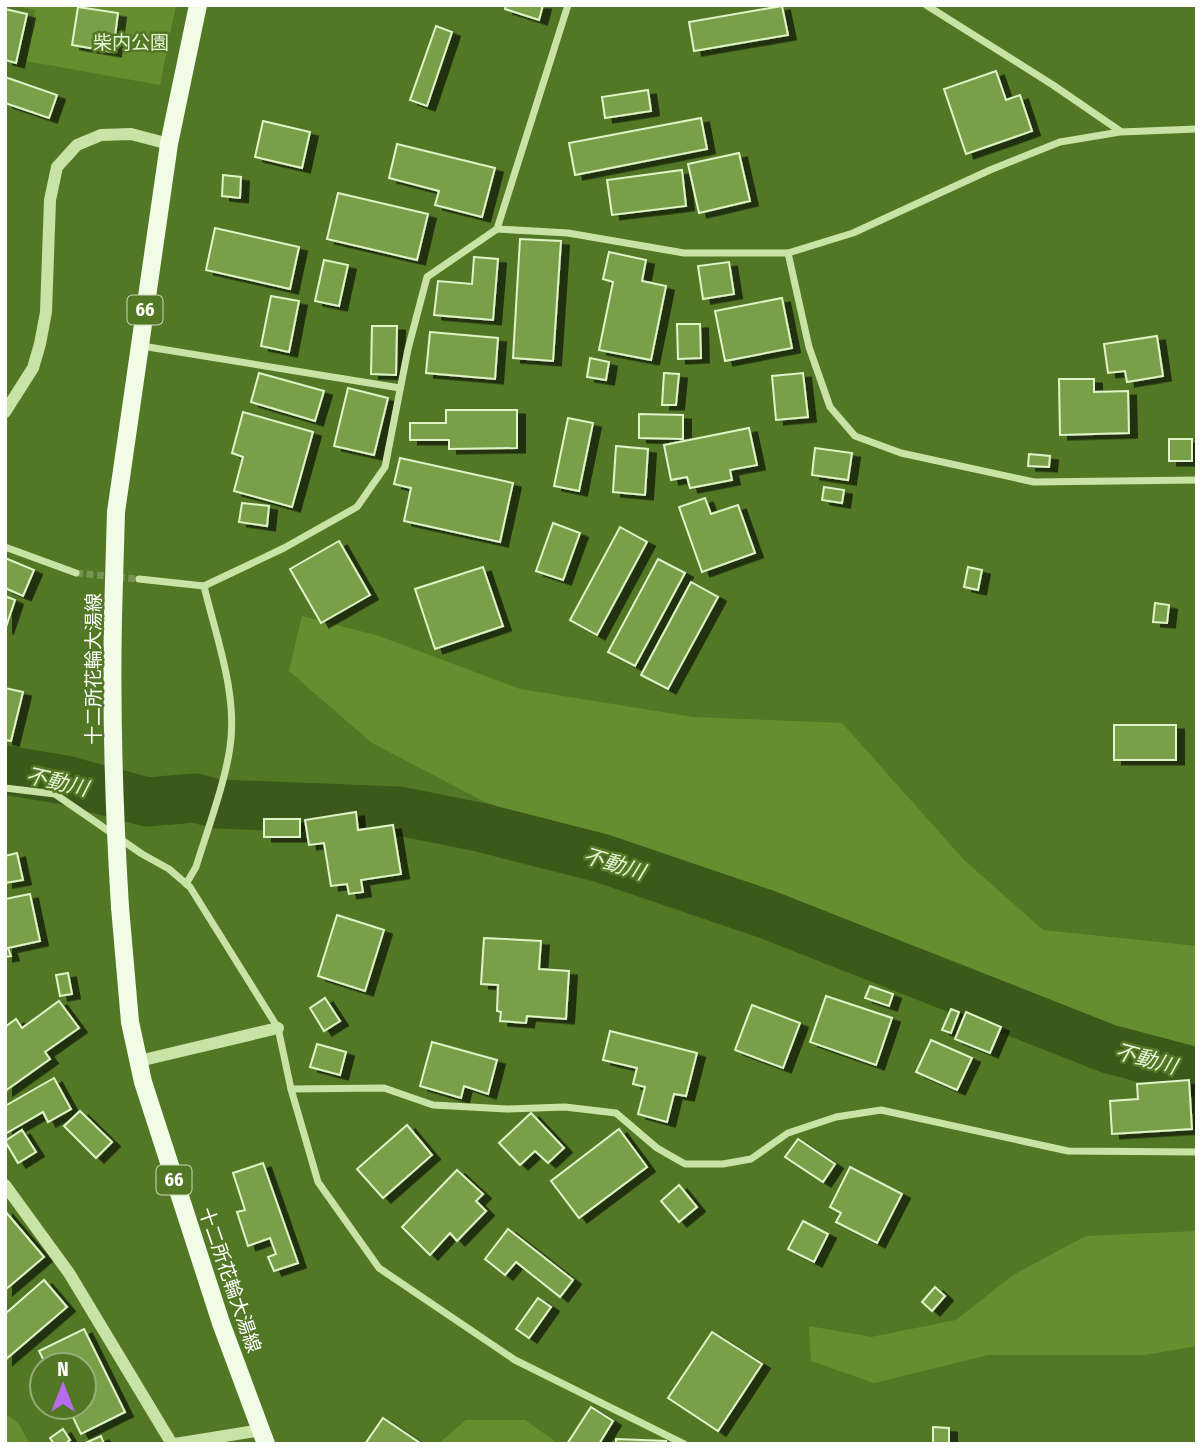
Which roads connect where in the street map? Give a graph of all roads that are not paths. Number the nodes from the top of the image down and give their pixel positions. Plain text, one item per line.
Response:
1 (198, 5) edge
2 (568, 5) edge
3 (926, 5) edge
4 (1197, 129) edge
5 (1120, 132) junction
6 (169, 144) junction
7 (497, 229) junction
8 (788, 253) junction
9 (141, 345) junction
10 (400, 388) junction
11 (5, 412) edge
12 (1197, 480) edge
13 (5, 547) edge
14 (76, 573) tunnel mouth
15 (139, 579) tunnel mouth
16 (204, 586) junction
17 (5, 788) edge
18 (186, 884) junction
19 (278, 1028) junction
20 (139, 1061) junction
21 (291, 1089) junction
22 (1197, 1152) edge
23 (5, 1185) edge
24 (264, 1437) edge
25 (174, 1444) edge
26 (684, 1444) edge

1 - 6 main road, 十二所花輪大湯線 / 66
2 - 7 street
3 - 5 street
4 - 5 street
5 - 8 street
6 - 9 main road, 十二所花輪大湯線 / 66
6 - 11 street
7 - 8 street
7 - 10 street
8 - 12 street
9 - 10 street
9 - 20 main road, 十二所花輪大湯線 / 66, bridge
10 - 16 street
13 - 14 street
15 - 16 street
16 - 18 street
17 - 18 street
18 - 19 street
19 - 20 street
19 - 21 street
20 - 24 main road, 十二所花輪大湯線 / 66
21 - 22 street
21 - 26 street
23 - 25 street
24 - 25 street

